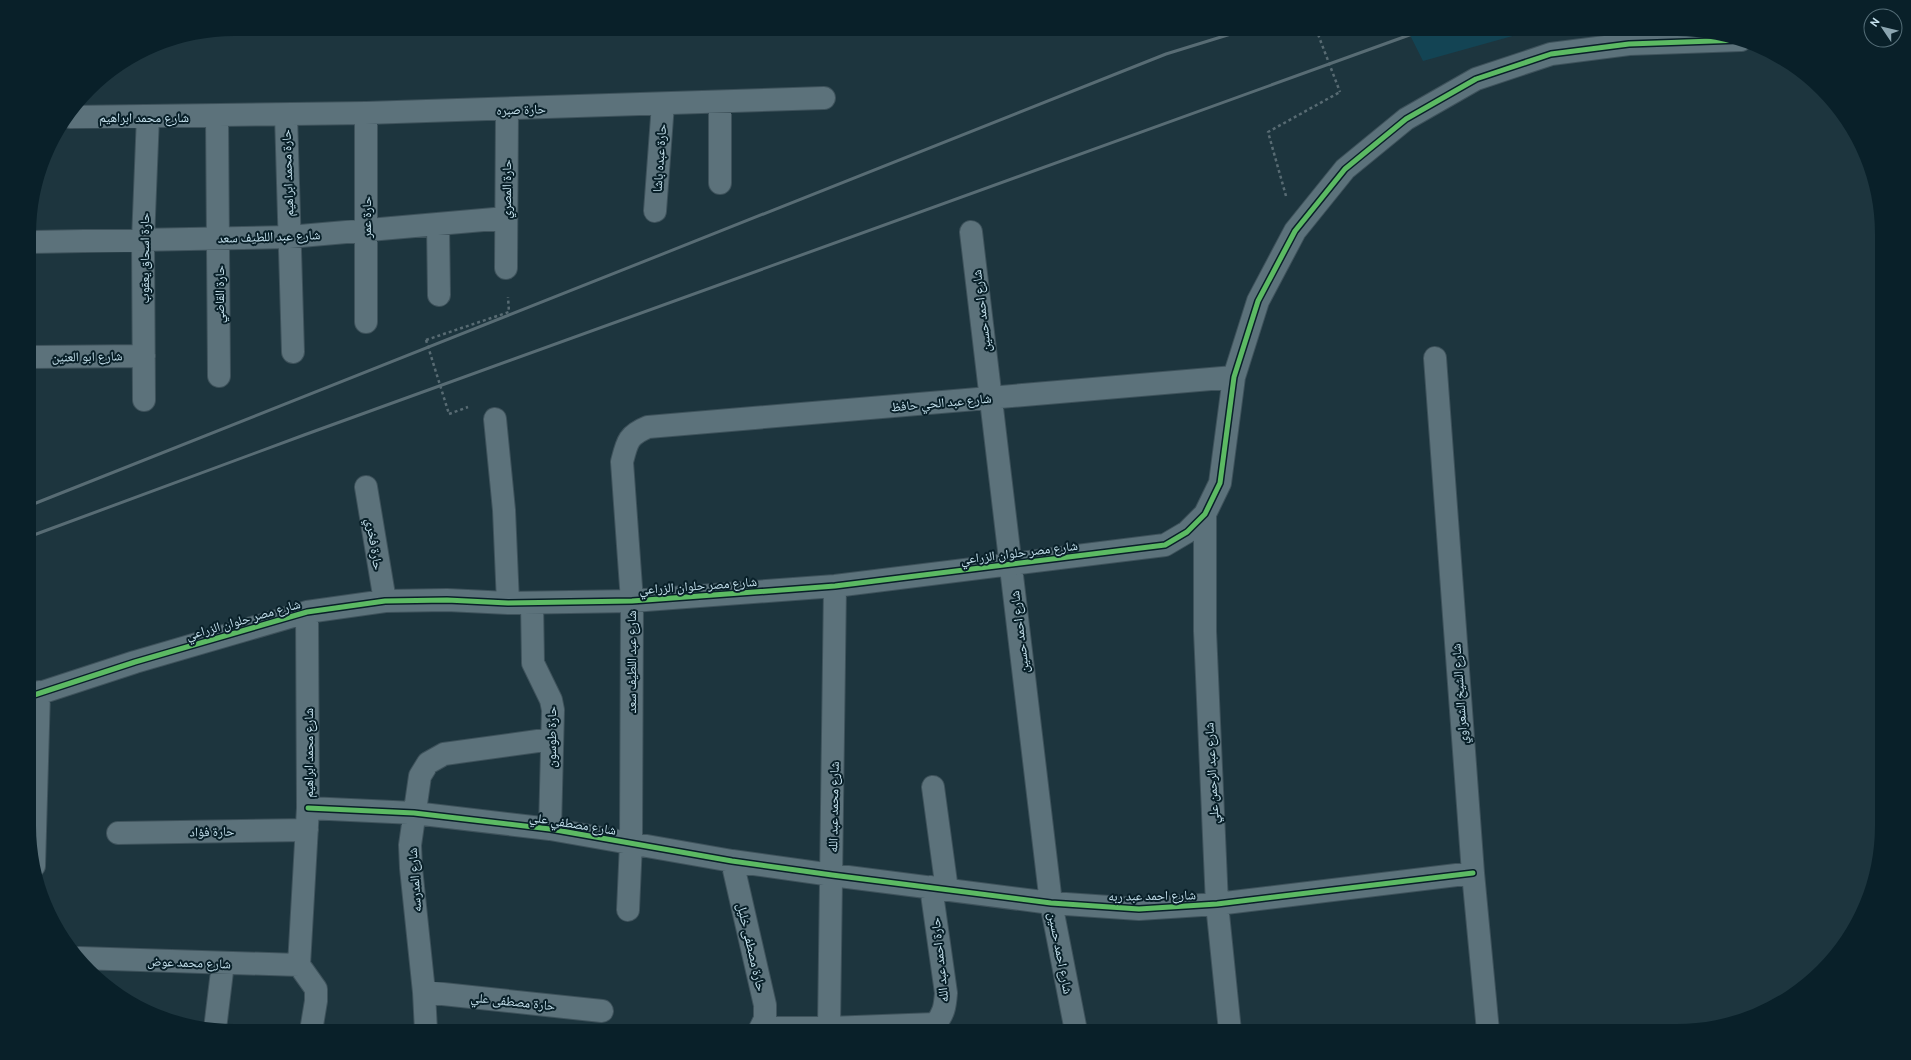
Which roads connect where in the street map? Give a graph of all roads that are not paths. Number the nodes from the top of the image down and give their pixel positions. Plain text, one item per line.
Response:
1 (1719, 41) edge
2 (824, 98) dead end
3 (720, 102) junction
4 (663, 104) junction
5 (507, 110) junction
6 (366, 113) junction
7 (286, 115) junction
8 (148, 116) junction
9 (217, 116) junction
10 (74, 117) edge
11 (720, 183) dead end
12 (655, 211) dead end
13 (506, 218) junction
14 (438, 225) junction
15 (366, 231) junction
16 (971, 232) dead end
17 (289, 237) junction
18 (218, 239) junction
19 (143, 240) junction
20 (36, 242) edge
21 (506, 268) dead end
22 (439, 295) dead end
23 (366, 322) dead end
24 (293, 352) dead end
25 (144, 356) junction
26 (36, 357) edge
27 (1435, 358) dead end
28 (219, 376) dead end
29 (1234, 377) junction
30 (991, 398) junction
31 (144, 400) dead end
32 (495, 419) dead end
33 (648, 427) joint
34 (366, 487) dead end
35 (1205, 514) junction
36 (1011, 564) junction
37 (836, 586) junction
38 (385, 601) junction
39 (632, 601) junction
40 (508, 603) junction
41 (532, 603) junction
42 (307, 612) junction
43 (36, 694) edge
44 (552, 739) junction
45 (933, 787) dead end
46 (308, 808) junction
47 (414, 813) junction
48 (550, 829) junction
49 (307, 830) junction
50 (118, 833) dead end
51 (631, 843) junction
52 (732, 861) junction
53 (1472, 873) junction
54 (832, 875) junction
55 (939, 889) junction
56 (1052, 903) junction
57 (1217, 904) junction
58 (628, 910) dead end
59 (86, 958) edge
60 (223, 963) junction
61 (299, 965) junction
62 (424, 992) junction
63 (602, 1011) dead end
64 (216, 1023) edge
65 (312, 1024) edge
66 (426, 1024) edge
67 (762, 1024) edge
68 (829, 1024) edge
69 (935, 1024) edge
70 (1075, 1024) edge
71 (1229, 1024) edge
72 (1487, 1024) edge

1 - 29 street, شارع مصر حلوان الزراعي
2 - 3 street, حارة صبره
3 - 4 street, حارة صبره
3 - 11 street
4 - 5 street, حارة صبره
4 - 12 street, حارة عبده باشا
5 - 6 street, حارة صبره
5 - 13 street, حارة المصري
6 - 7 street, حارة صبره
6 - 15 street, حارة عمر
7 - 9 street, حارة صبره
7 - 17 street, حارة محمد ابراهيم
8 - 9 street, شارع محمد ابراهيم
8 - 10 street, شارع محمد ابراهيم
8 - 19 street, حارة اسحاق يعقوب
9 - 18 street, حارة القاضي
13 - 14 street, شارع عبد اللطيف سعد
13 - 21 street, حارة المصري
14 - 15 street, شارع عبد اللطيف سعد
14 - 22 street
15 - 17 street, شارع عبد اللطيف سعد
15 - 23 street, حارة عمر
16 - 30 street, شارع احمد حسين
17 - 18 street, شارع عبد اللطيف سعد
17 - 24 street, حارة محمد ابراهيم
18 - 19 street, شارع عبد اللطيف سعد
18 - 28 street, حارة القاضي
19 - 20 street, شارع عبد اللطيف سعد
19 - 25 street, حارة اسحاق يعقوب
25 - 26 street, شارع ابو العنين
25 - 31 street, حارة اسحاق يعقوب
27 - 53 street, شارع الشيخ الشعراوي
29 - 30 street, شارع عبد الحي حافظ
29 - 35 street, شارع مصر حلوان الزراعي
30 - 33 street, شارع عبد الحي حافظ
30 - 36 street, شارع احمد حسين
32 - 40 street
33 - 39 street, شارع عبد اللطيف سعد
34 - 38 street, حارة فخري
35 - 36 street, شارع مصر حلوان الزراعي
35 - 57 street, شارع عبد الرحمن علي
36 - 37 street, شارع مصر حلوان الزراعي
36 - 56 street, شارع احمد حسين
37 - 39 street, شارع مصر حلوان الزراعي
37 - 54 street, شارع محمد عبد الله
38 - 40 street, شارع مصر حلوان الزراعي
38 - 42 street, شارع مصر حلوان الزراعي
39 - 41 street, شارع مصر حلوان الزراعي
39 - 51 street, شارع عبد اللطيف سعد
40 - 41 street, شارع مصر حلوان الزراعي
41 - 44 street, حارة طوسون
42 - 43 street, شارع مصر حلوان الزراعي
42 - 46 street, شارع محمد ابراهيم
44 - 47 street, شارع المدرسه
44 - 48 street, حارة طوسون
45 - 55 street
46 - 47 street, شارع مصطفي علي
46 - 49 street, شارع محمد ابراهيم
47 - 48 street, شارع مصطفي علي
47 - 62 street, شارع المدرسه
48 - 51 street, شارع مصطفي علي
49 - 50 street, حارة فؤاد
49 - 61 street, شارع محمد ابراهيم
51 - 52 street, شارع مصطفي علي
51 - 58 street, شارع عبد اللطيف سعد
52 - 54 street, شارع مصطفي علي
52 - 67 street, حارة مصطفى خليل
53 - 57 street, شارع احمد عبد ربه
53 - 72 street, شارع الشيخ الشعراوي
54 - 55 street, شارع احمد عبد ربه
54 - 68 street, شارع محمد عبد الله
55 - 56 street, شارع احمد عبد ربه
55 - 69 street, حارة احمد عبد الله
56 - 57 street, شارع احمد عبد ربه
56 - 70 street, شارع احمد حسين
57 - 71 street, شارع عبد الرحمن علي
59 - 60 street, شارع محمد عوض
60 - 61 street, شارع محمد عوض
60 - 64 street
61 - 65 street
62 - 63 street, حارة مصطفى علي
62 - 66 street, شارع المدرسه

